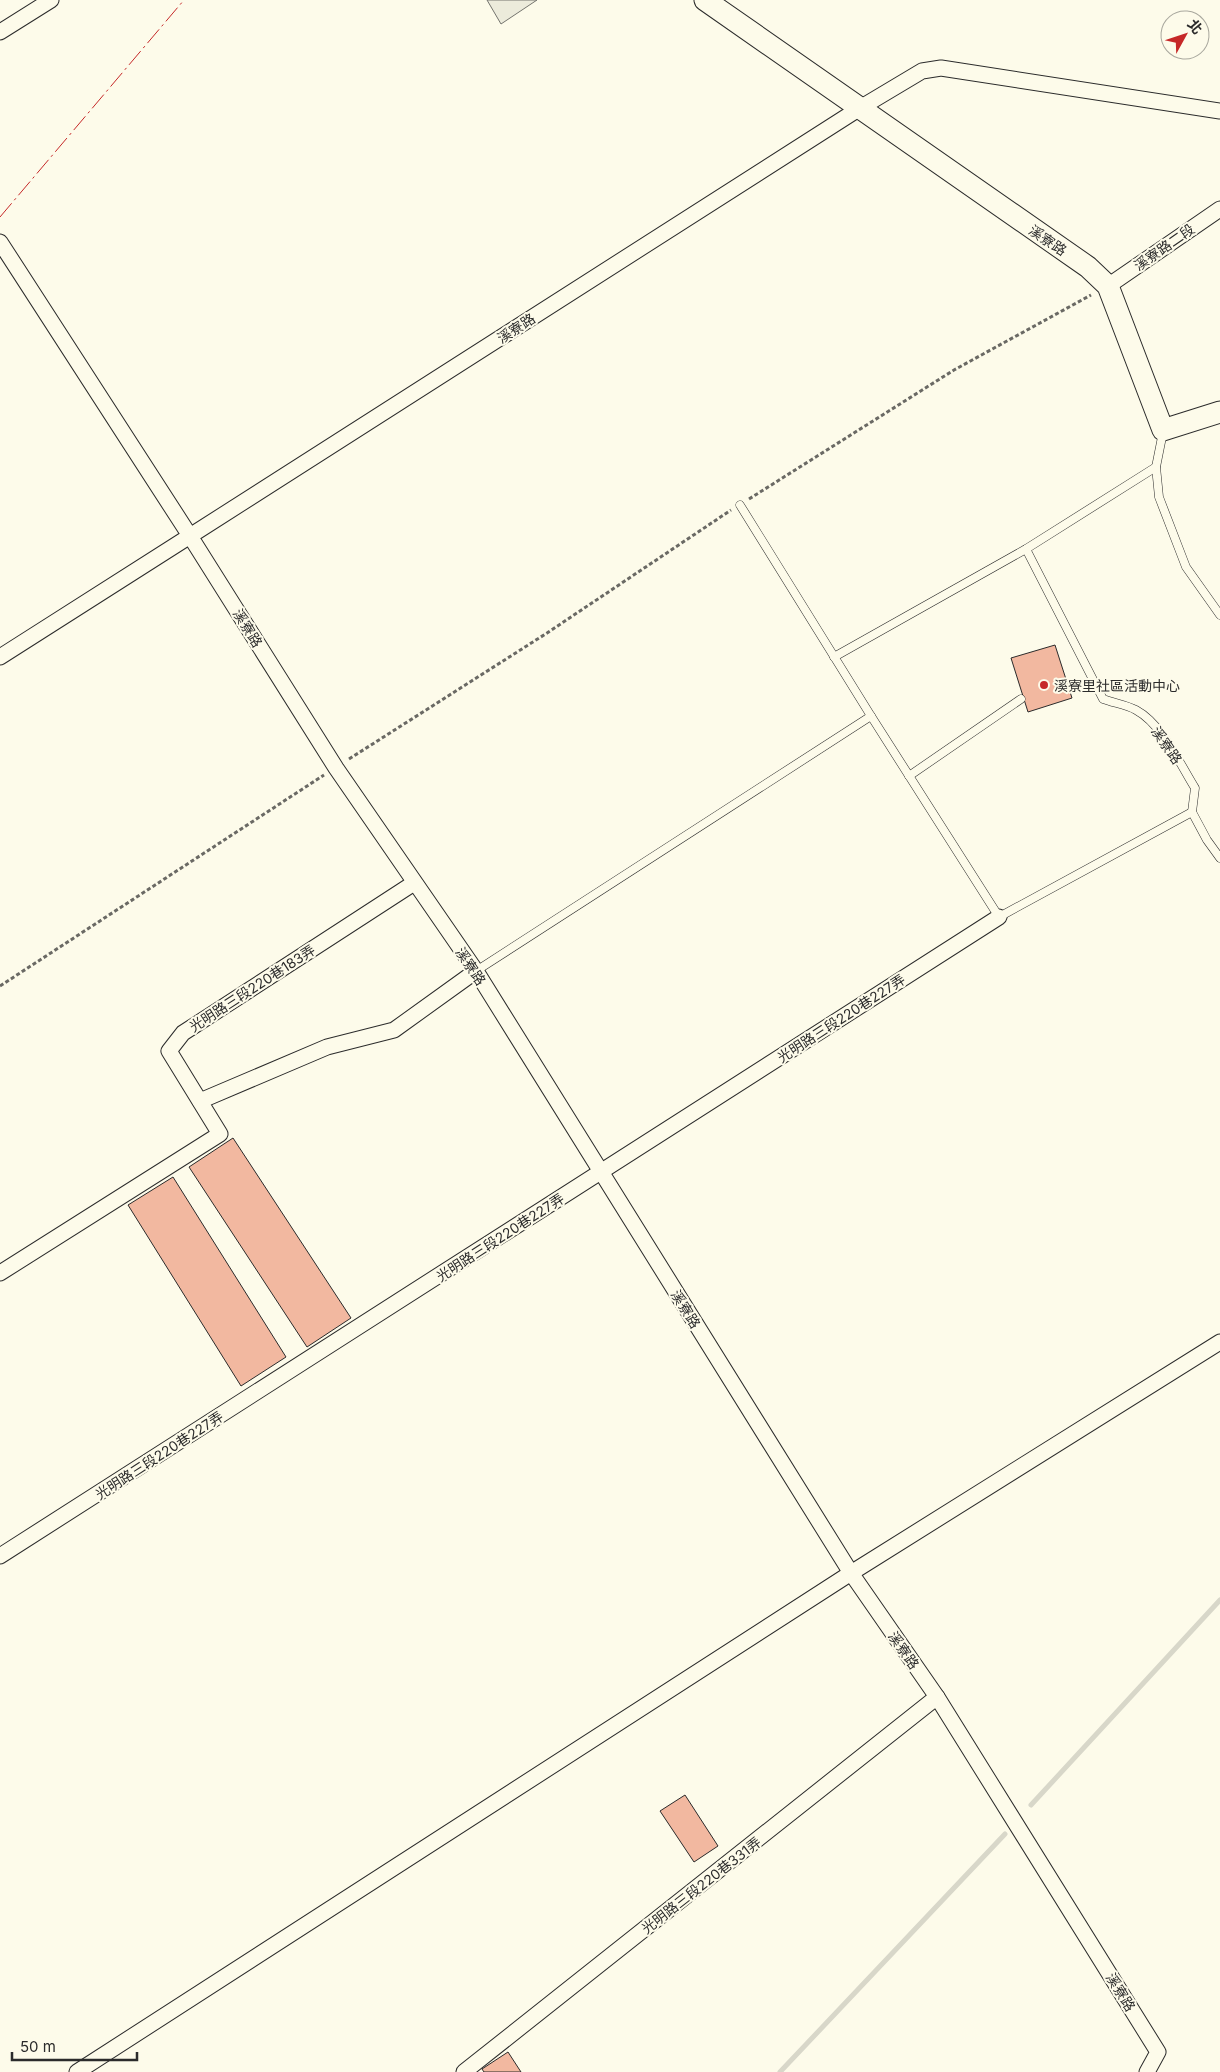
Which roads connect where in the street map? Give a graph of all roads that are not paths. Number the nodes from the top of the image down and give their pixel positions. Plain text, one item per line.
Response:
1 (52, 0) edge
2 (705, 0) edge
3 (0, 32) edge
4 (860, 108) junction
5 (1220, 111) edge
6 (1220, 209) edge
7 (0, 242) edge
8 (1108, 286) junction
9 (1220, 412) edge
10 (1163, 430) junction
11 (1156, 467) junction
12 (740, 505) road end
13 (190, 536) junction
14 (1026, 549) junction
15 (1220, 615) edge
16 (0, 657) edge
17 (834, 658) junction
18 (1021, 699) dead end
19 (871, 716) junction
20 (909, 776) junction
21 (1192, 812) junction
22 (1220, 858) edge
23 (414, 883) junction
24 (999, 916) junction
25 (476, 971) junction
26 (200, 1101) junction
27 (601, 1172) junction
28 (0, 1273) edge
29 (1220, 1342) edge
30 (0, 1556) edge
31 (851, 1574) junction
32 (937, 1697) junction
33 (77, 2072) edge
34 (464, 2072) edge
35 (1147, 2072) edge

1 - 3 street
2 - 4 street, 溪寮路
4 - 5 street, 溪寮路
4 - 8 street, 溪寮路
4 - 13 street, 溪寮路
6 - 8 street, 溪寮路二段
7 - 13 street
8 - 10 street, 溪寮路
9 - 10 street
10 - 11 lane
11 - 14 lane
11 - 15 lane
12 - 17 lane
13 - 16 street
13 - 23 street, 溪寮路
14 - 17 lane
14 - 21 lane, 溪寮路
17 - 19 lane
18 - 20 lane
19 - 20 lane
19 - 25 lane
20 - 24 lane
21 - 22 lane
21 - 24 lane
23 - 25 street, 溪寮路
23 - 26 street, 光明路三段220巷183弄
24 - 27 street, 光明路三段220巷227弄
25 - 26 street
25 - 27 street, 溪寮路
26 - 28 street, 光明路三段220巷183弄
27 - 30 street, 光明路三段220巷227弄
27 - 31 street, 溪寮路
29 - 31 street
31 - 32 street, 溪寮路
31 - 33 street
32 - 34 street, 光明路三段220巷331弄
32 - 35 street, 溪寮路

